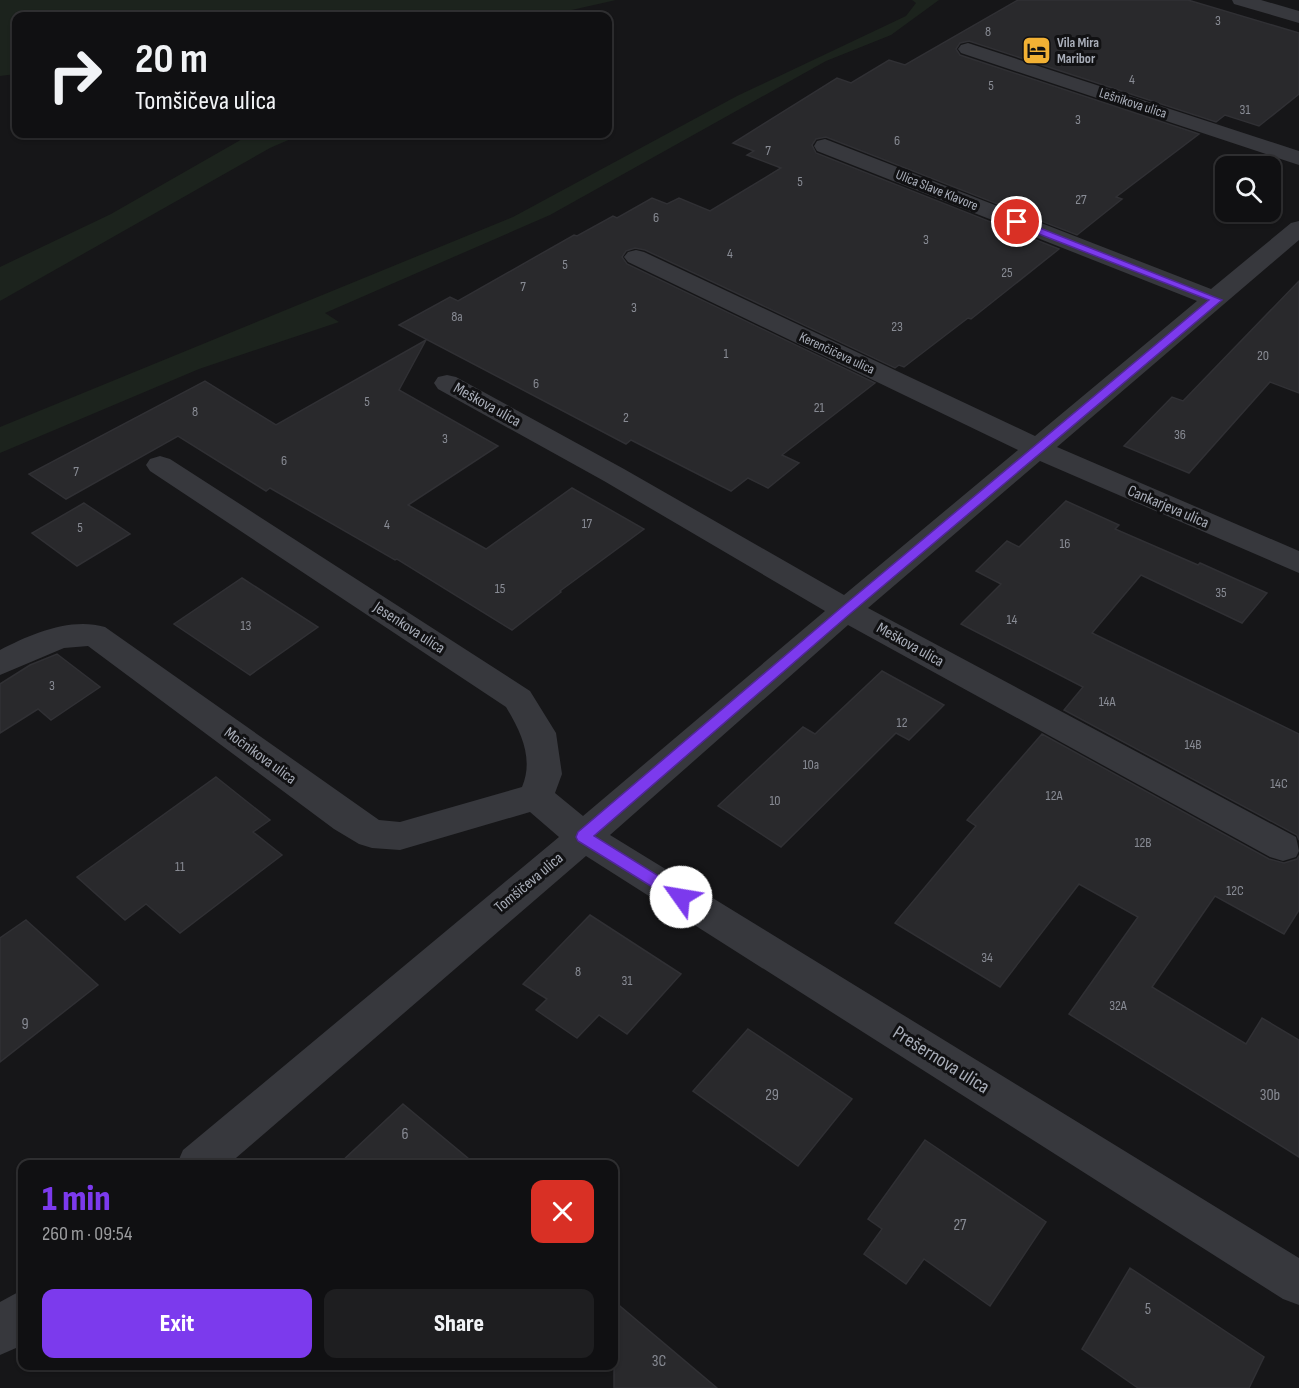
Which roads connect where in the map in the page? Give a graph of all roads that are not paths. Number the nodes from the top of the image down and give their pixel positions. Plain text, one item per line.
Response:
1 (1241, 0) edge
2 (1299, 16) edge
3 (968, 49) dead end
4 (825, 146) dead end
5 (1299, 158) edge
6 (1299, 228) edge
7 (636, 257) dead end
8 (1216, 300) junction
9 (447, 382) dead end
10 (1038, 450) junction
11 (160, 465) dead end
12 (1299, 563) edge
13 (846, 610) junction
14 (0, 664) edge
15 (536, 797) junction
16 (584, 837) junction
17 (1283, 847) dead end
18 (203, 1160) edge
19 (1299, 1282) edge
20 (18, 1316) edge
21 (0, 1332) edge

1 - 2 street
3 - 5 street, Lešnikova ulica
4 - 8 street, Ulica Slave Klavore
6 - 8 street, Tomšičeva ulica
7 - 10 street, Kerenčičeva ulica
8 - 10 street, Tomšičeva ulica
9 - 13 street, Meškova ulica
10 - 12 street, Cankarjeva ulica
10 - 13 street, Tomšičeva ulica
11 - 15 street, Jesenkova ulica
13 - 16 street, Tomšičeva ulica
13 - 17 street, Meškova ulica
14 - 15 street, Močnikova ulica
15 - 16 street
16 - 18 street, Tomšičeva ulica
16 - 19 street, Prešernova ulica
20 - 21 street

